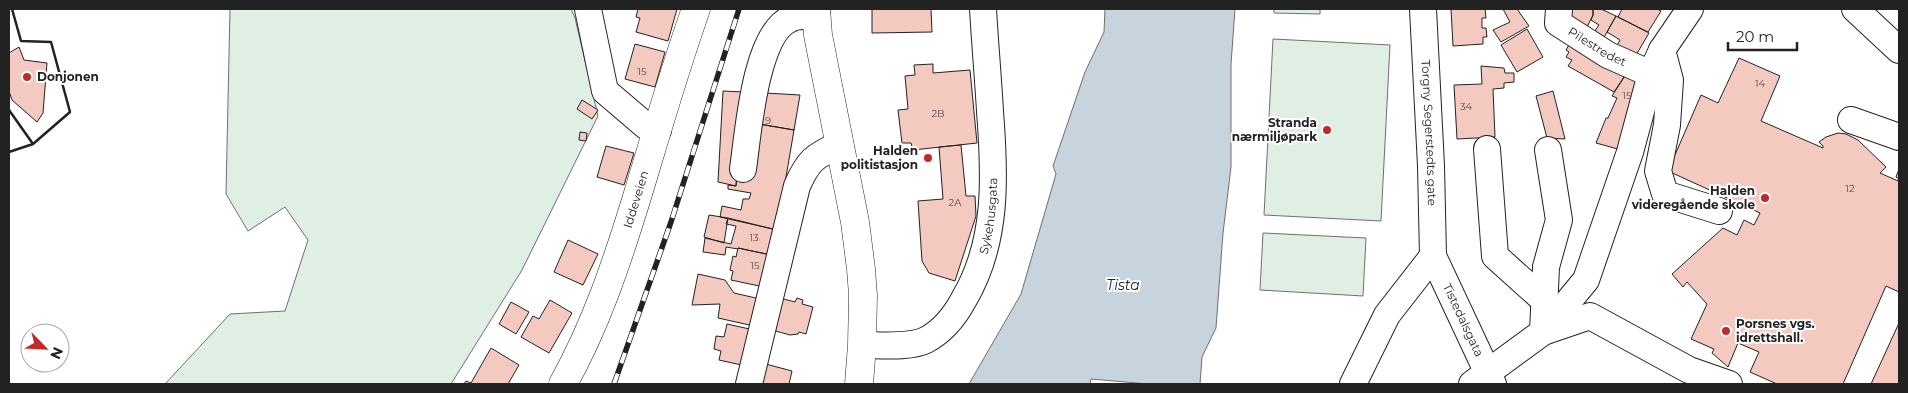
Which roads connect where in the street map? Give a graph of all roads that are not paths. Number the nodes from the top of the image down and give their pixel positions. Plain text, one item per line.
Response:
1 (588, 9) edge
2 (696, 9) edge
3 (983, 9) edge
4 (1423, 9) edge
5 (1559, 9) edge
6 (1690, 9) edge
7 (1854, 9) edge
8 (816, 12) edge
9 (1662, 50) junction
10 (1899, 50) edge
11 (1648, 81) junction
12 (1851, 120) dead end
13 (658, 130) junction
14 (1899, 137) edge
15 (839, 145) junction
16 (1487, 150) dead end
17 (1548, 150) dead end
18 (743, 170) dead end
19 (1719, 211) dead end
20 (1432, 256) junction
21 (1545, 301) junction
22 (1543, 332) junction
23 (862, 345) junction
24 (1484, 380) edge
25 (562, 384) edge
26 (750, 384) edge
27 (859, 384) edge
28 (1353, 384) edge
29 (1729, 384) edge

1 - 13 street
2 - 13 main road, Iddeveien
3 - 23 street, Sykehusgata
4 - 20 street, Torgny Segerstedts gate
5 - 11 street, Pilestredet
6 - 9 street
7 - 10 street
8 - 15 main road
8 - 18 street
9 - 11 street
9 - 19 street
11 - 22 street
12 - 14 street
13 - 25 main road, Iddeveien
15 - 23 main road
15 - 26 street
16 - 21 street
17 - 21 street
20 - 24 street, Tistedalsgata
20 - 28 street
21 - 22 street
22 - 24 street
22 - 29 street
23 - 27 main road

